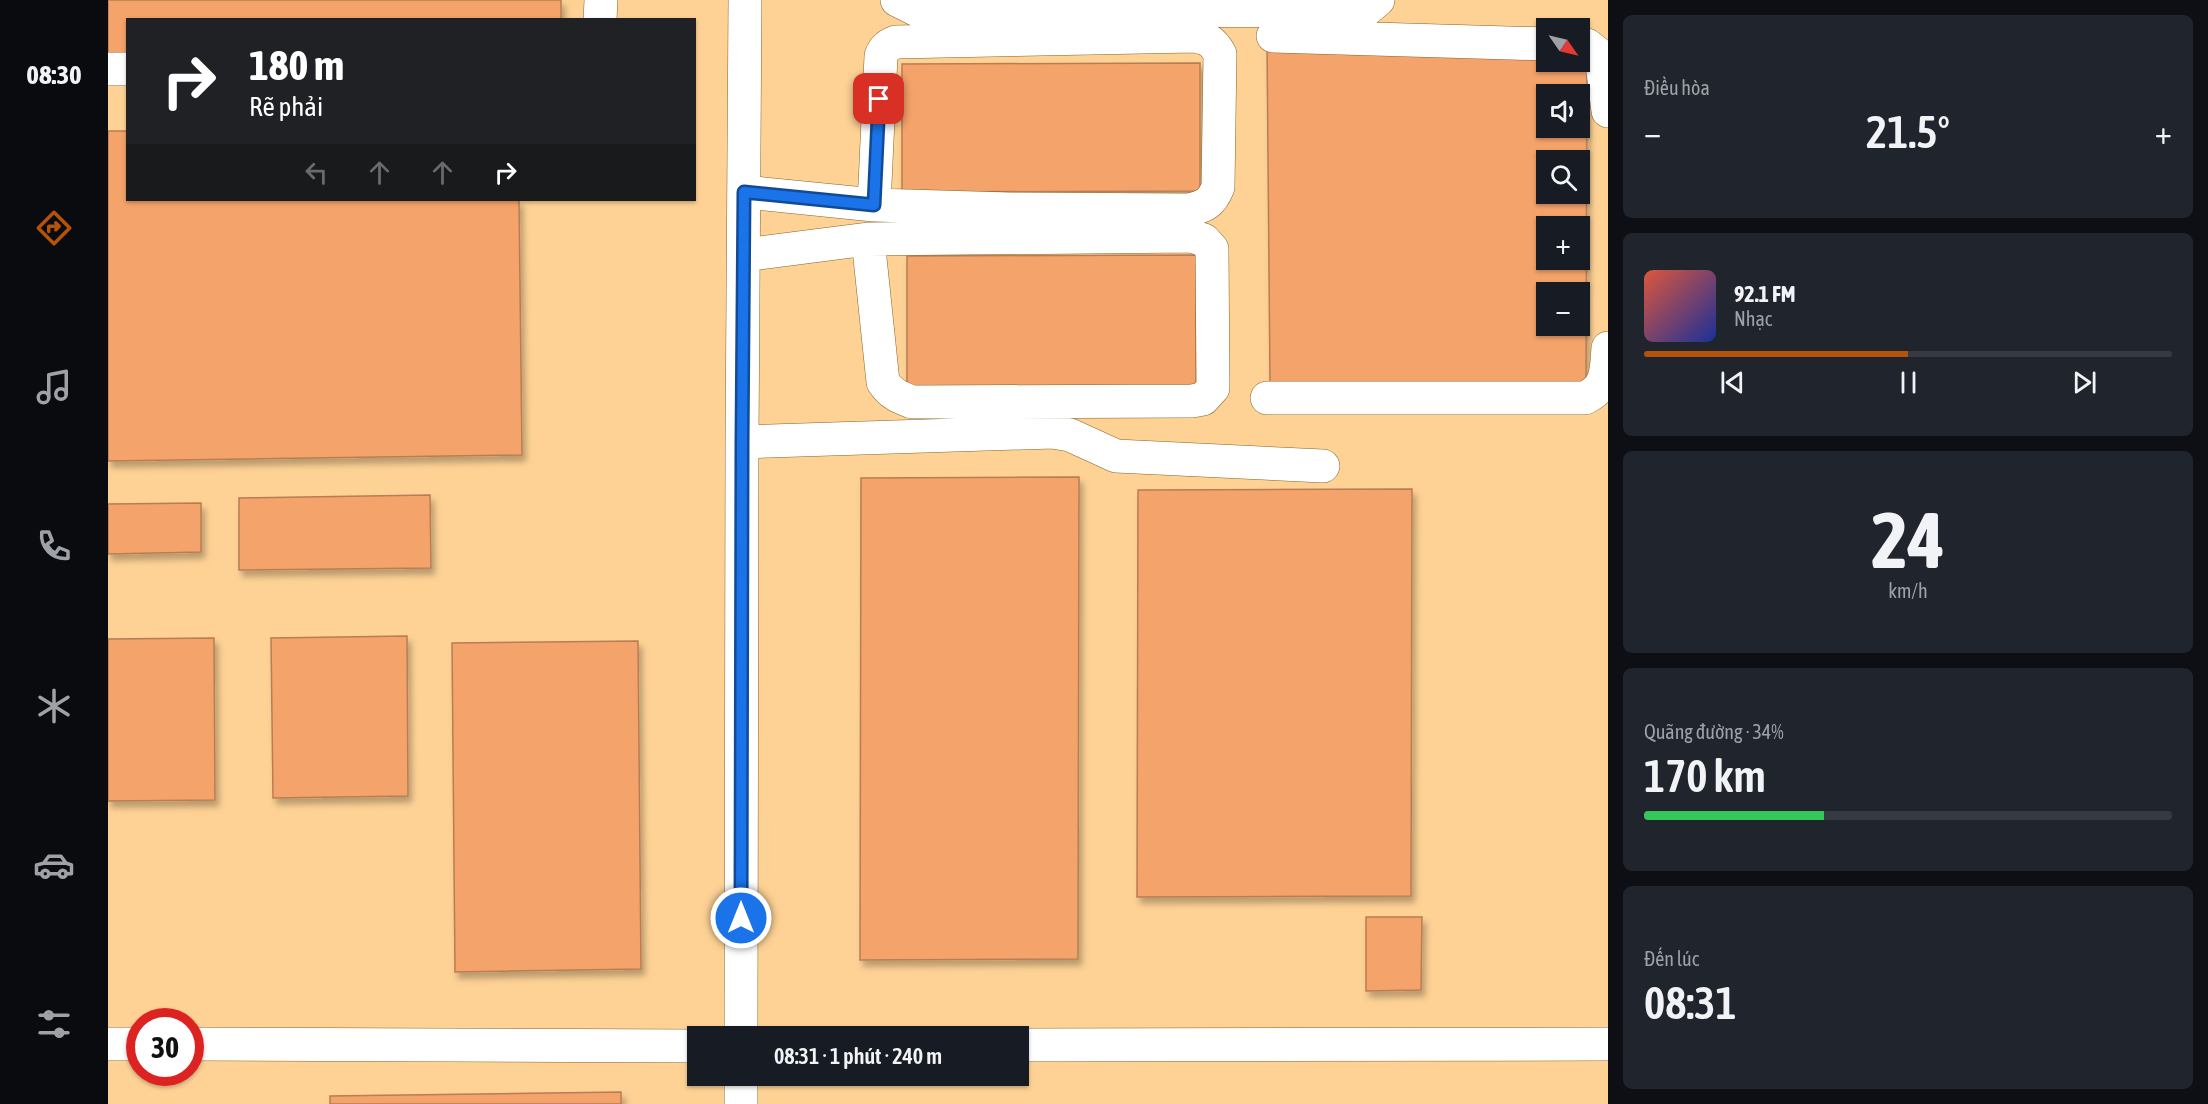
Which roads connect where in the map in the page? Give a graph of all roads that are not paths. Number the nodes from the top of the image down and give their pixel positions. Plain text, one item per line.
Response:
1 (601, 0) edge
2 (745, 0) edge
3 (897, 0) edge
4 (1378, 0) edge
5 (600, 18) edge
6 (1273, 36) dead end
7 (1536, 44) edge
8 (1590, 47) edge
9 (108, 69) edge
10 (126, 69) edge
11 (1608, 111) edge
12 (744, 192) junction
13 (874, 205) junction
14 (1009, 223) junction
15 (868, 239) junction
16 (744, 255) junction
17 (1608, 348) edge
18 (1267, 398) dead end
19 (742, 442) junction
20 (1323, 466) dead end
21 (741, 1026) edge
22 (108, 1044) edge
23 (126, 1044) edge
24 (204, 1044) edge
25 (1608, 1044) edge
26 (1029, 1045) edge
27 (687, 1046) edge
28 (741, 1086) edge
29 (741, 1104) edge

1 - 5 street
2 - 12 street
3 - 4 street
6 - 7 street
8 - 11 street
9 - 10 street
12 - 13 street
12 - 16 street
13 - 14 street
13 - 14 street
14 - 15 street
14 - 15 street
15 - 16 street
16 - 19 street
17 - 18 street
19 - 20 street
19 - 21 street
22 - 23 street
24 - 27 street
25 - 26 street
28 - 29 street

